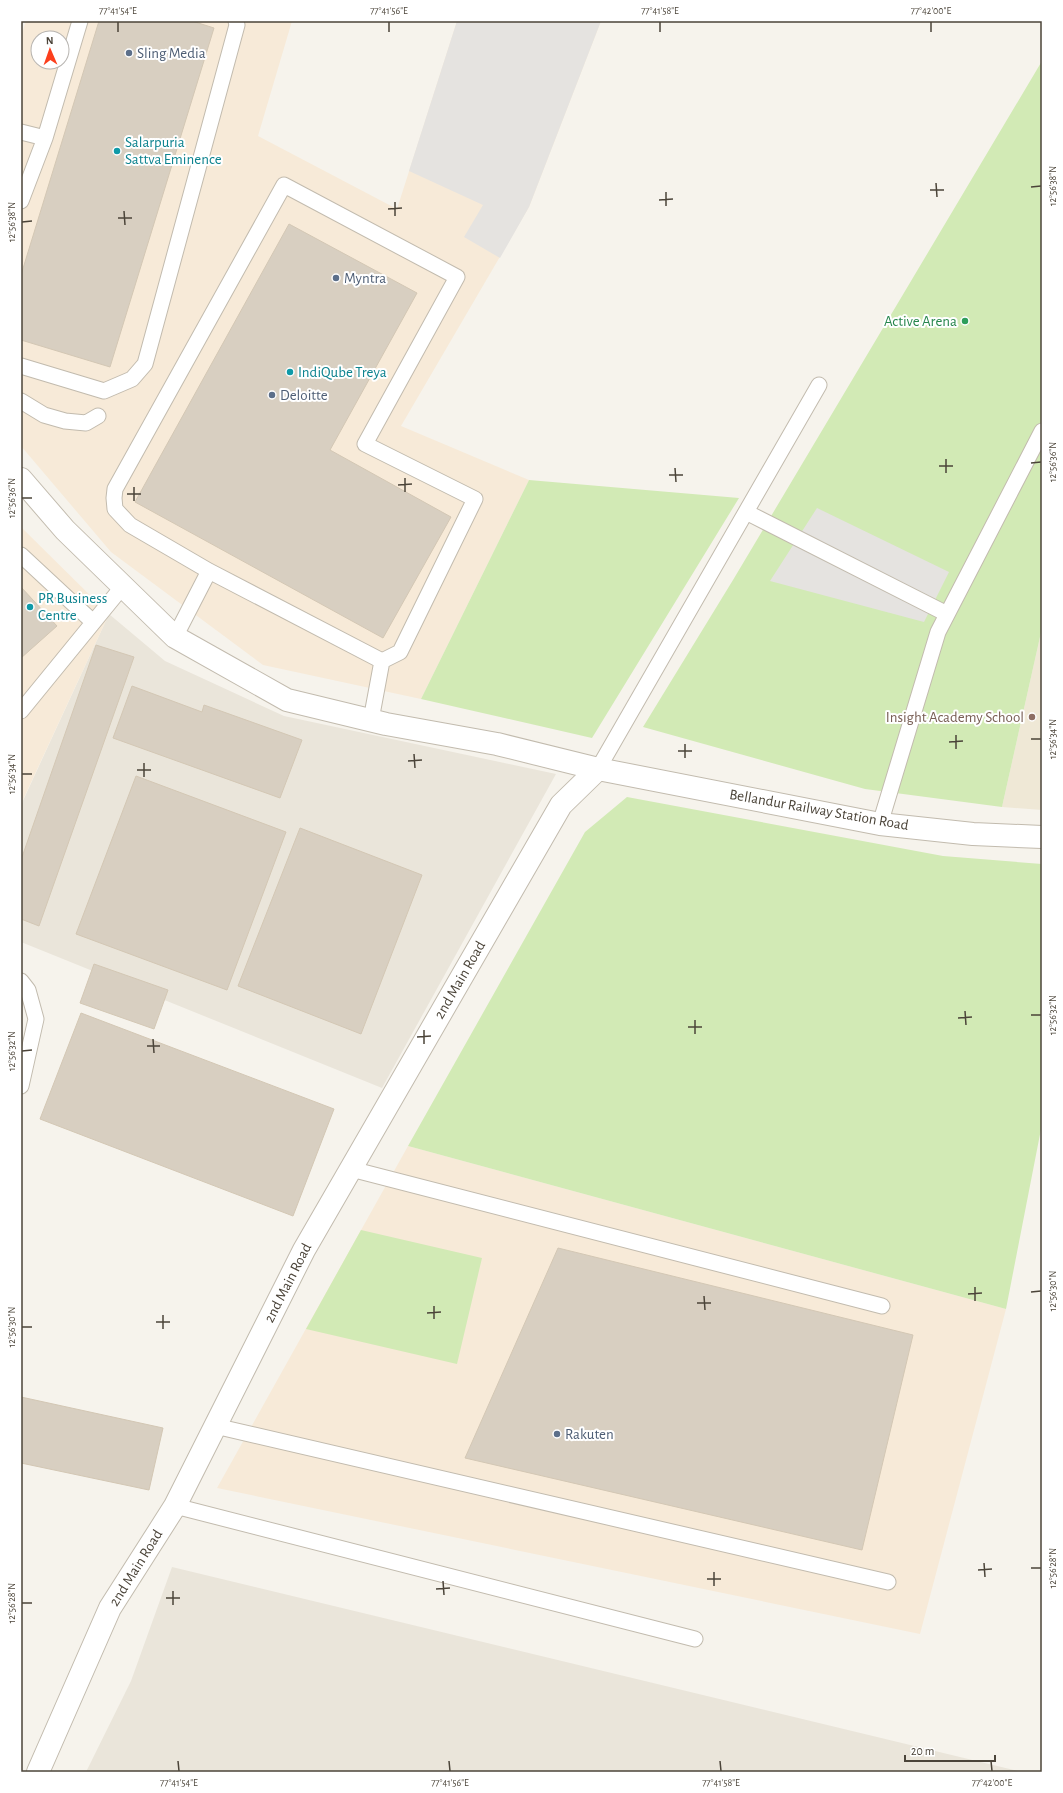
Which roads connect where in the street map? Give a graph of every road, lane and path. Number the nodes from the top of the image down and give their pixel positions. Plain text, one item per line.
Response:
1 (80, 21) edge
2 (236, 21) edge
3 (21, 132) edge
4 (45, 138) junction
5 (27, 164) edge
6 (21, 201) edge
7 (21, 366) edge
8 (819, 385) dead end
9 (21, 400) edge
10 (98, 416) dead end
11 (1042, 431) edge
12 (21, 479) edge
13 (746, 512) junction
14 (21, 555) edge
15 (209, 571) junction
16 (123, 586) junction
17 (947, 614) junction
18 (93, 622) junction
19 (175, 637) junction
20 (382, 661) junction
21 (21, 711) edge
22 (371, 720) junction
23 (598, 769) junction
24 (880, 824) junction
25 (1042, 837) edge
26 (21, 981) edge
27 (21, 1086) edge
28 (351, 1169) junction
29 (882, 1306) dead end
30 (215, 1426) junction
31 (175, 1506) junction
32 (888, 1582) dead end
33 (694, 1639) dead end
34 (38, 1772) edge

1 - 4 lane
2 - 7 lane
3 - 4 lane
4 - 5 lane
5 - 6 lane
8 - 13 lane
9 - 10 lane
11 - 17 lane
12 - 16 street, Bellandur Railway Station Road
13 - 17 lane
13 - 23 lane
14 - 18 lane
15 - 19 lane
15 - 20 lane
15 - 20 lane
16 - 18 lane
16 - 19 street, Bellandur Railway Station Road
17 - 24 lane
18 - 21 lane
19 - 22 street, Bellandur Railway Station Road
20 - 22 lane
22 - 23 street, Bellandur Railway Station Road
23 - 24 street, Bellandur Railway Station Road
23 - 28 street, 2nd Main Road
24 - 25 street, Bellandur Railway Station Road
26 - 27 lane
28 - 29 lane
28 - 30 street, 2nd Main Road
30 - 31 street, 2nd Main Road
30 - 32 lane
31 - 33 lane
31 - 34 street, 2nd Main Road

